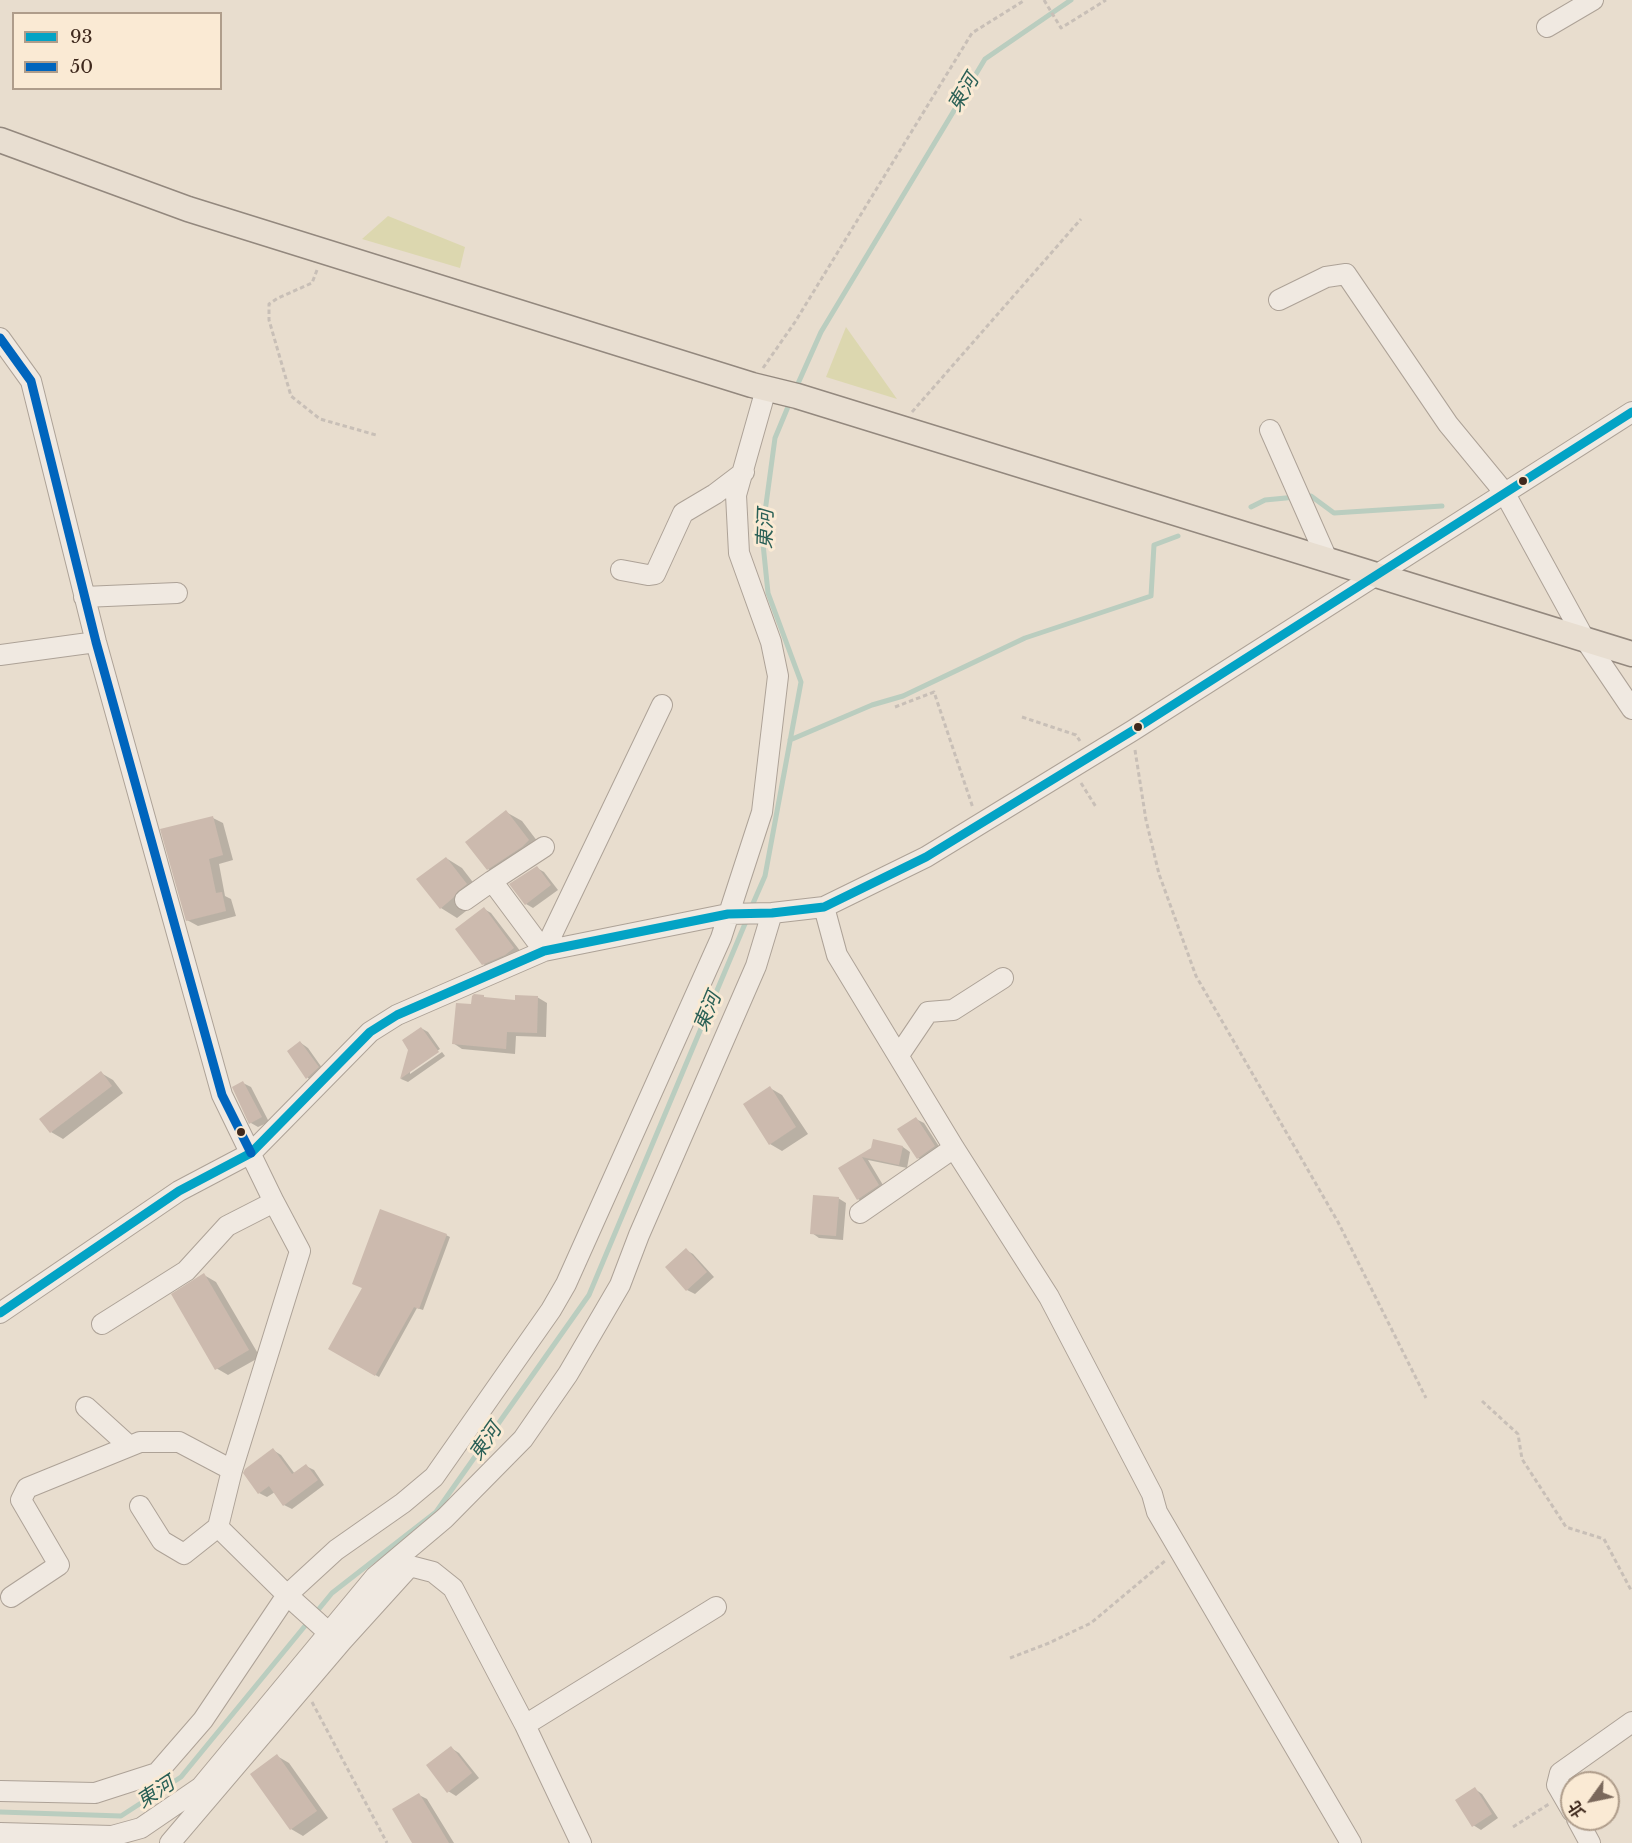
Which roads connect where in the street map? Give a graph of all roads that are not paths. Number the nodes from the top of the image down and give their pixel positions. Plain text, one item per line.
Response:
1 (1593, 0) edge
2 (1547, 27) dead end
3 (0, 140) edge
4 (1279, 300) dead end
5 (0, 338) edge
6 (759, 387) junction
7 (1632, 412) edge
8 (1270, 430) dead end
9 (744, 472) junction
10 (1504, 492) junction
11 (1327, 559) junction
12 (621, 570) dead end
13 (1379, 575) junction
14 (177, 593) dead end
15 (84, 597) junction
16 (1584, 638) junction
17 (96, 642) junction
18 (1632, 654) edge
19 (0, 655) edge
20 (662, 705) dead end
21 (1632, 709) edge
22 (543, 847) dead end
23 (492, 881) junction
24 (465, 900) dead end
25 (824, 907) junction
26 (728, 914) junction
27 (772, 914) junction
28 (544, 951) junction
29 (1003, 978) dead end
30 (899, 1055) junction
31 (954, 1148) junction
32 (251, 1153) junction
33 (274, 1202) junction
34 (860, 1213) dead end
35 (0, 1313) edge
36 (102, 1324) dead end
37 (86, 1407) dead end
38 (129, 1446) junction
39 (232, 1470) junction
40 (140, 1506) dead end
41 (218, 1527) junction
42 (12, 1597) dead end
43 (291, 1598) junction
44 (716, 1607) dead end
45 (335, 1636) junction
46 (1632, 1722) edge
47 (525, 1725) junction
48 (1563, 1771) edge
49 (1560, 1773) edge
50 (1560, 1790) edge
51 (0, 1791) edge
52 (0, 1833) edge
53 (170, 1843) edge
54 (581, 1843) edge
55 (1351, 1843) edge

1 - 2 street
3 - 6 main road
4 - 10 street
5 - 15 street
6 - 9 street
6 - 11 main road
7 - 10 street
8 - 11 street
9 - 12 street
9 - 26 street
10 - 13 street
10 - 16 street
11 - 13 main road
13 - 16 main road
13 - 25 street
14 - 15 street
15 - 17 street
16 - 18 main road
16 - 21 street
17 - 19 street
17 - 32 street
20 - 28 street
22 - 23 street
23 - 24 street
23 - 28 street
25 - 27 street
25 - 30 street
26 - 27 street
26 - 28 street
26 - 43 street
27 - 45 street
28 - 32 street
29 - 30 street
30 - 31 street
31 - 34 street
31 - 55 street
32 - 33 street
32 - 35 street
33 - 36 street
33 - 39 street
37 - 38 street
38 - 39 street
38 - 42 street
39 - 41 street
40 - 41 street
41 - 43 street
43 - 45 street
43 - 51 street
44 - 47 street
45 - 47 street
45 - 52 street
45 - 53 street
46 - 48 street
47 - 54 street
49 - 50 street

